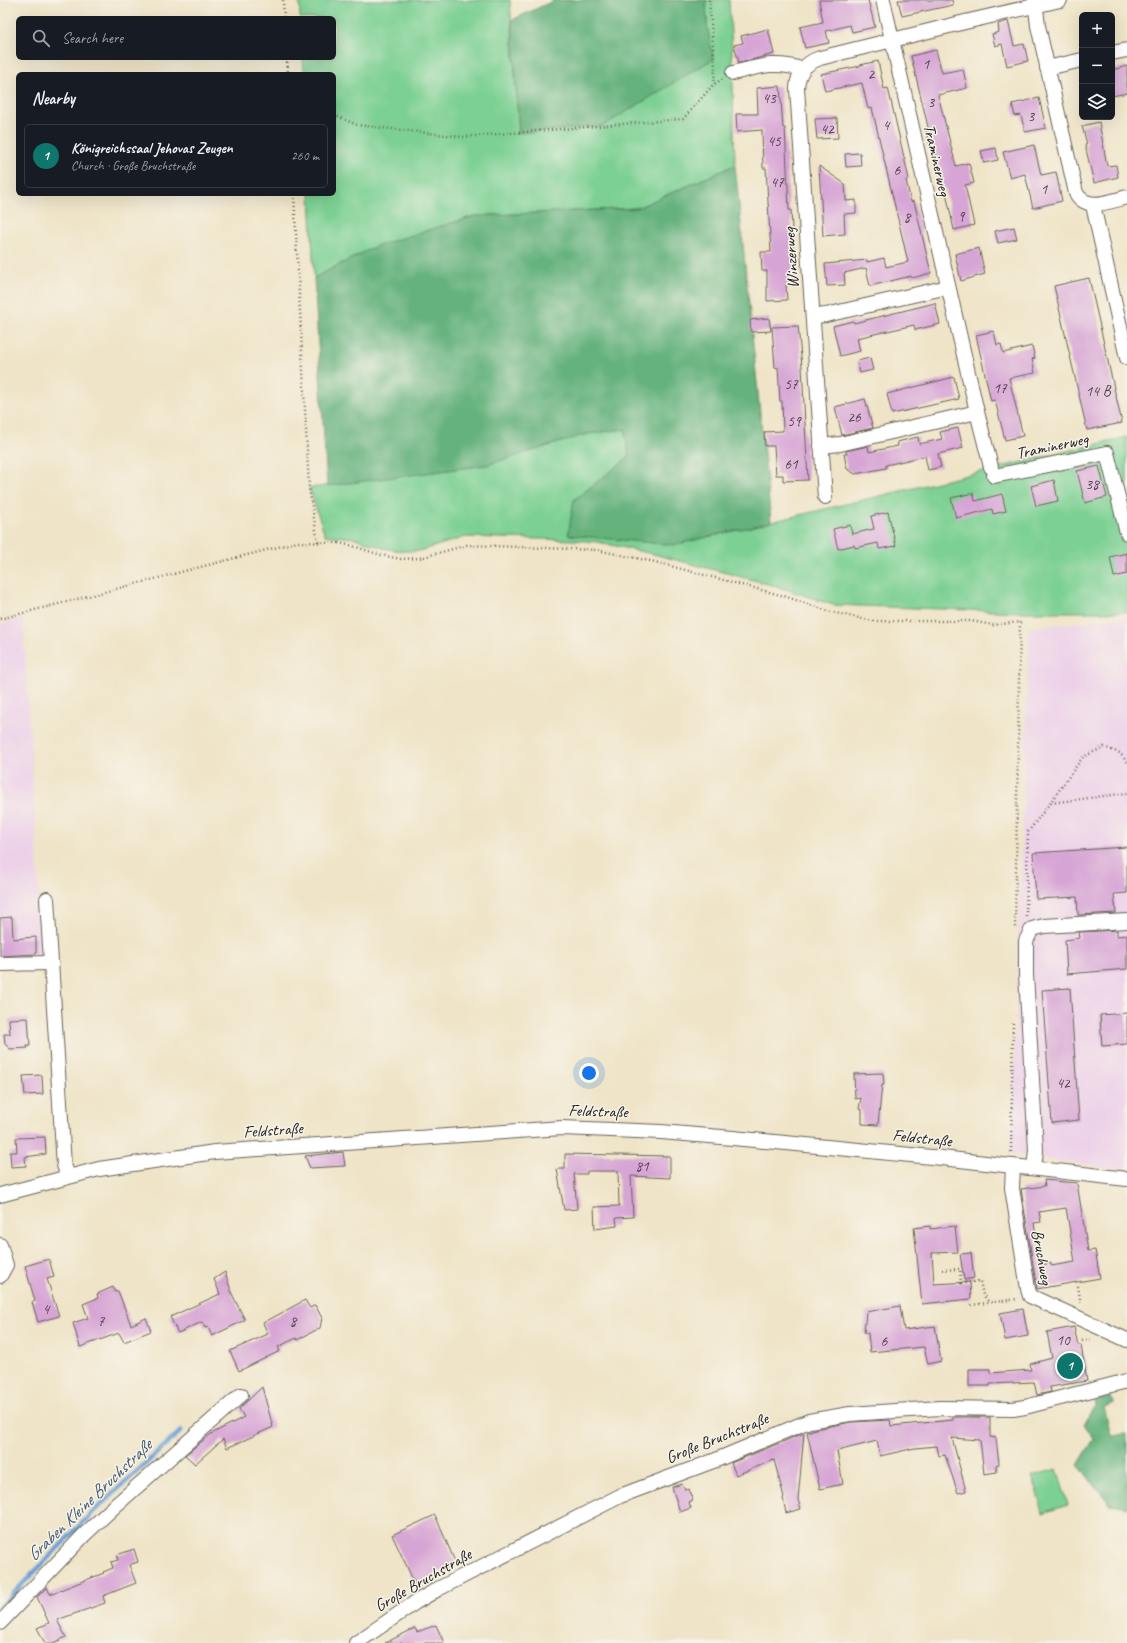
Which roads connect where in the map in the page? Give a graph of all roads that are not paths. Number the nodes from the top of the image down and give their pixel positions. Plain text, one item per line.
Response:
1 (883, 0) edge
2 (1060, 0) edge
3 (1035, 3) edge
4 (892, 41) junction
5 (1127, 50) edge
6 (1115, 52) edge
7 (1079, 61) edge
8 (1047, 68) junction
9 (802, 69) junction
10 (733, 73) road end
11 (1127, 197) edge
12 (1093, 205) junction
13 (948, 287) junction
14 (813, 316) junction
15 (1127, 358) edge
16 (977, 412) junction
17 (822, 446) junction
18 (825, 497) dead end
19 (1127, 533) edge
20 (47, 899) dead end
21 (1127, 921) edge
22 (51, 963) junction
23 (0, 964) edge
24 (1012, 1160) junction
25 (1034, 1168) junction
26 (68, 1176) junction
27 (1127, 1179) edge
28 (0, 1195) edge
29 (0, 1245) edge
30 (0, 1276) edge
31 (1127, 1340) edge
32 (1127, 1381) edge
33 (241, 1395) dead end
34 (0, 1623) edge
35 (356, 1643) edge

1 - 4 street, Traminerweg
2 - 3 street
3 - 4 street
3 - 8 street
4 - 9 street
4 - 13 street, Traminerweg
5 - 6 street
7 - 8 street
8 - 12 street
9 - 10 street
9 - 14 street, Winzerweg
11 - 12 street
12 - 15 street
13 - 14 street
13 - 16 street, Traminerweg
14 - 17 street, Winzerweg
16 - 17 street
16 - 19 street, Traminerweg
17 - 18 street, Winzerweg
20 - 22 street
21 - 25 street
22 - 23 street
22 - 26 street
24 - 25 street, Feldstraße
24 - 26 street, Feldstraße
24 - 31 street, Bruchweg
25 - 27 street, Feldstraße
26 - 28 street, Feldstraße
29 - 30 street
32 - 35 street, Große Bruchstraße
33 - 34 street

